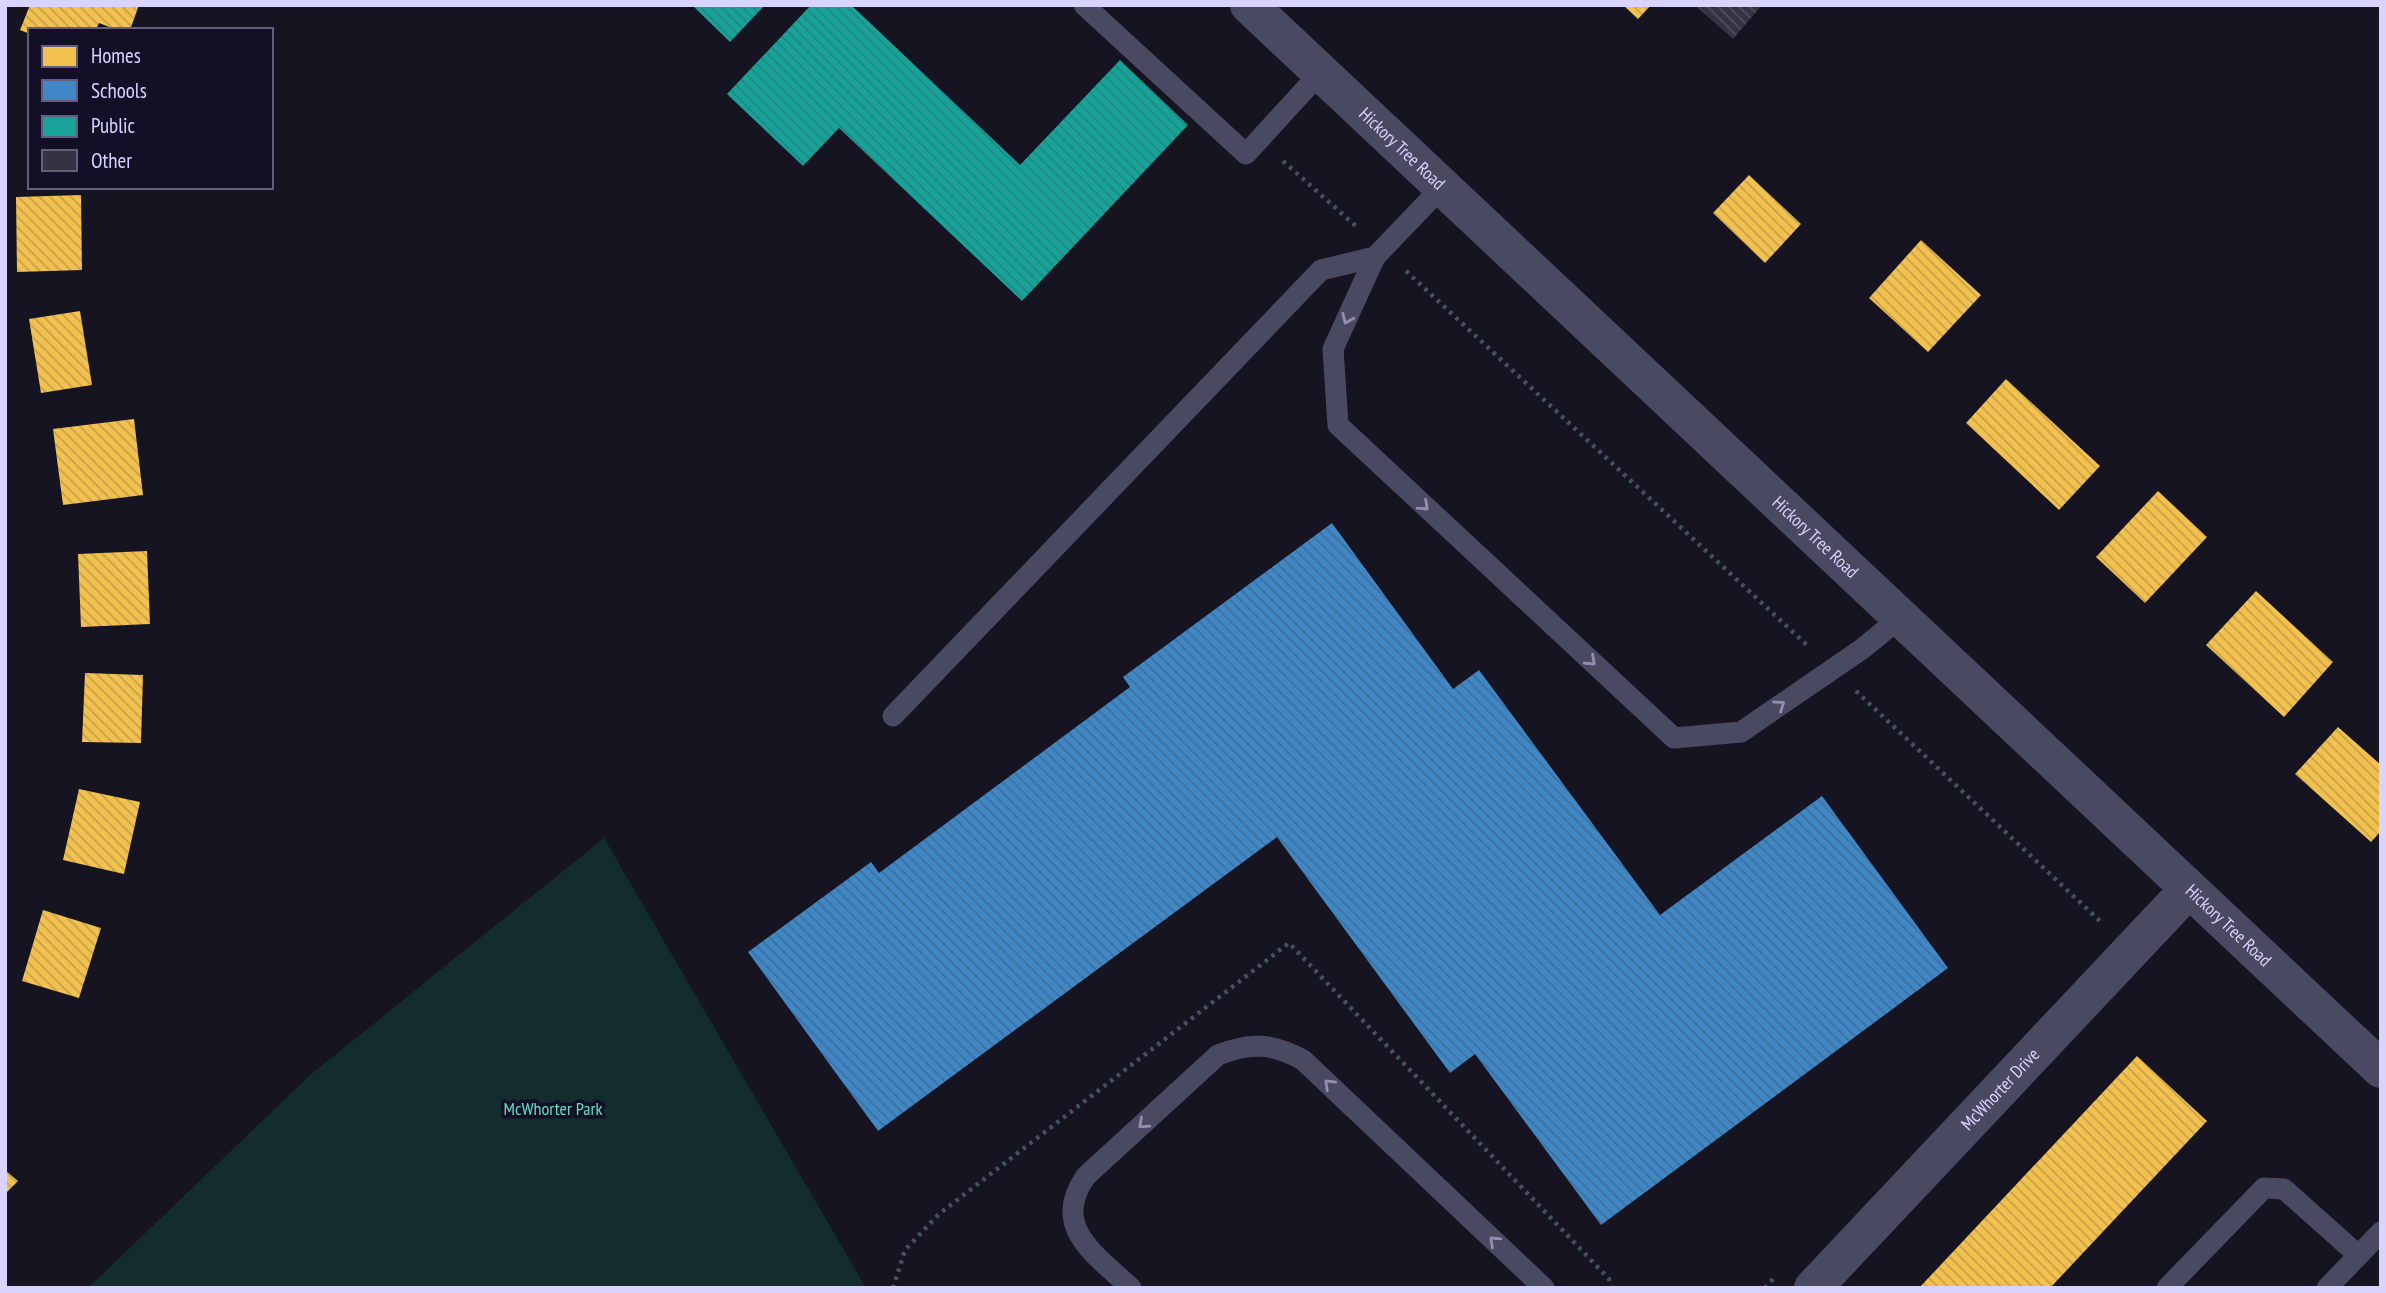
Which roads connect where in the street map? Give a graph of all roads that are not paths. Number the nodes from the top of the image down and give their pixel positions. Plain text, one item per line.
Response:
1 (1084, 5) edge
2 (1249, 5) edge
3 (1321, 72) junction
4 (1442, 187) junction
5 (1375, 257) junction
6 (1900, 618) junction
7 (893, 716) dead end
8 (2188, 890) junction
9 (2381, 1069) edge
10 (2381, 1232) edge
11 (2358, 1255) junction
12 (1131, 1288) edge
13 (1544, 1288) edge
14 (1813, 1288) edge
15 (2166, 1288) edge
16 (2327, 1288) edge

1 - 3 lane
2 - 3 street, Hickory Tree Road
3 - 4 street, Hickory Tree Road
4 - 5 lane
4 - 6 street, Hickory Tree Road
5 -> 6 lane
5 - 7 lane
6 - 8 street, Hickory Tree Road
8 - 9 street, Hickory Tree Road
8 - 14 street, McWhorter Drive
10 - 11 lane
11 - 15 lane
11 - 16 lane
13 -> 12 lane

